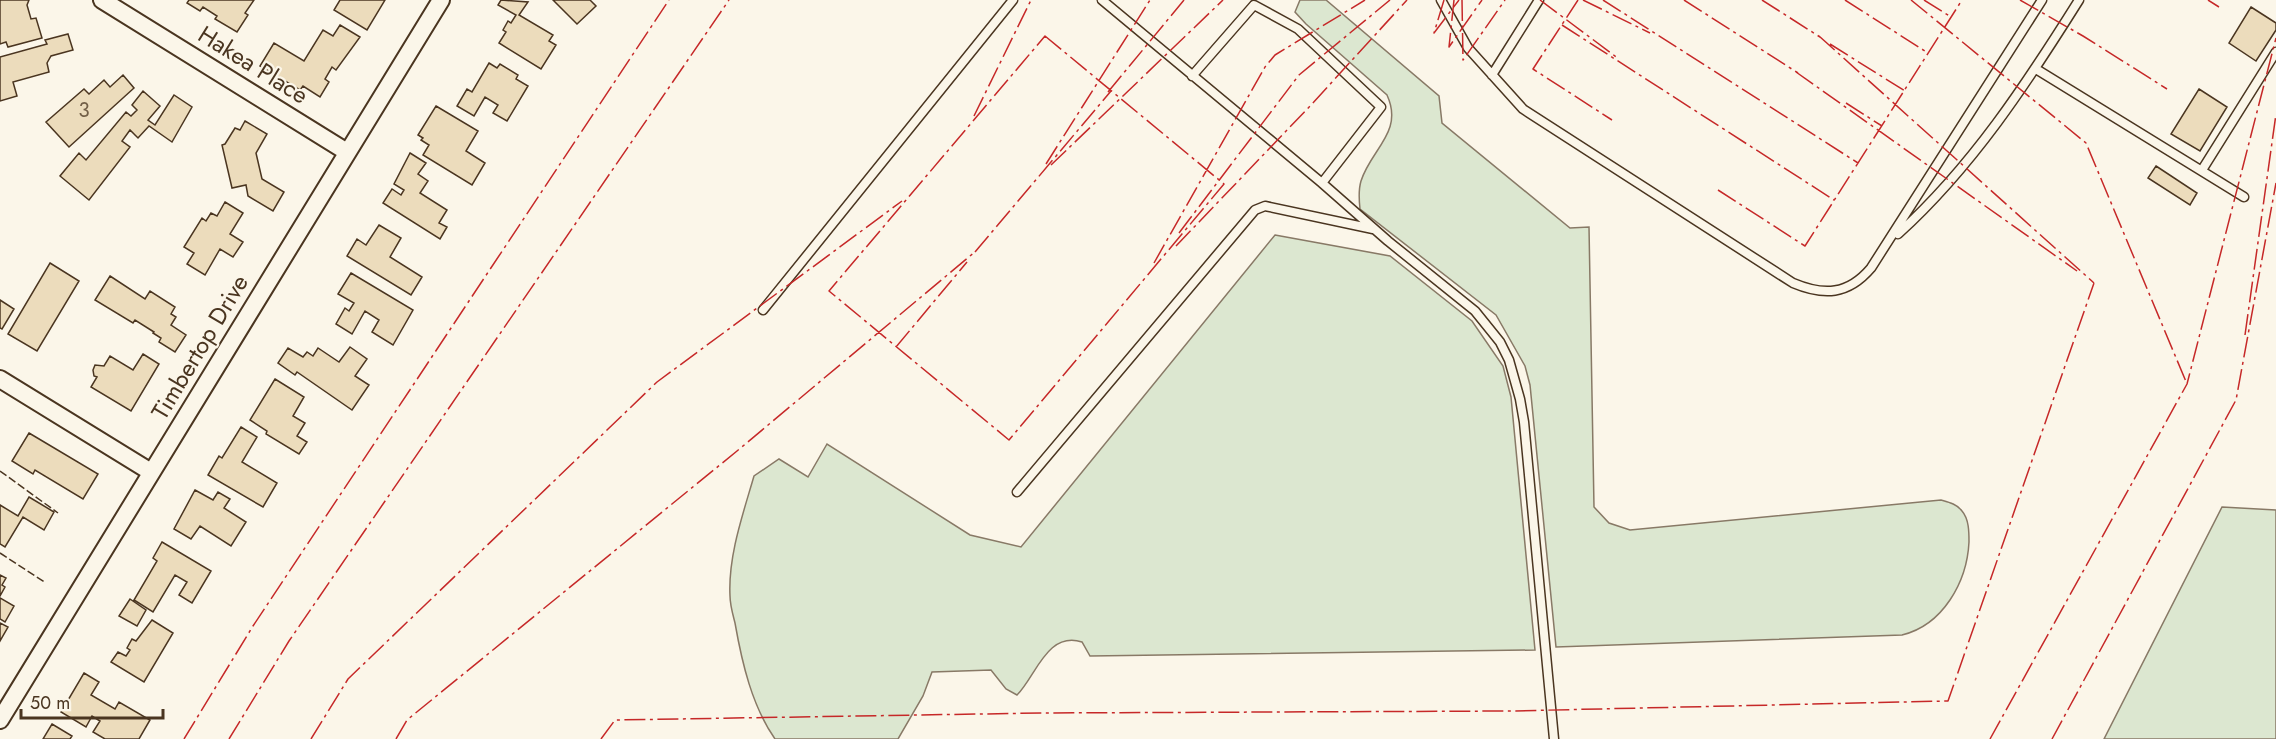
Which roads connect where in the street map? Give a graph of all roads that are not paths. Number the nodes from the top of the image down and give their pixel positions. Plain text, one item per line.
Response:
1 (102, 0) edge
2 (441, 0) edge
3 (1013, 0) edge
4 (1102, 0) edge
5 (1441, 0) edge
6 (1539, 0) edge
7 (2042, 0) edge
8 (2079, 0) edge
9 (2276, 52) edge
10 (2036, 69) junction
11 (1192, 75) junction
12 (1492, 75) junction
13 (347, 152) junction
14 (2202, 170) junction
15 (1322, 183) junction
16 (2244, 197) dead end
17 (1374, 229) junction
18 (1889, 242) junction
19 (763, 310) dead end
20 (0, 379) edge
21 (152, 472) junction
22 (1017, 492) dead end
23 (0, 720) edge
24 (1554, 739) edge

1 - 13 street, Hakea Place
2 - 13 street, Timbertop Drive
3 - 19 lane
4 - 11 lane
5 - 12 lane
6 - 12 lane
7 - 18 lane
8 - 10 lane
9 - 14 lane
10 - 14 lane
10 - 18 lane
11 - 15 lane
11 - 15 lane
12 - 18 lane
13 - 21 street, Timbertop Drive
14 - 16 lane
15 - 17 lane
17 - 22 lane
17 - 24 lane
20 - 21 street
21 - 23 street, Timbertop Drive

